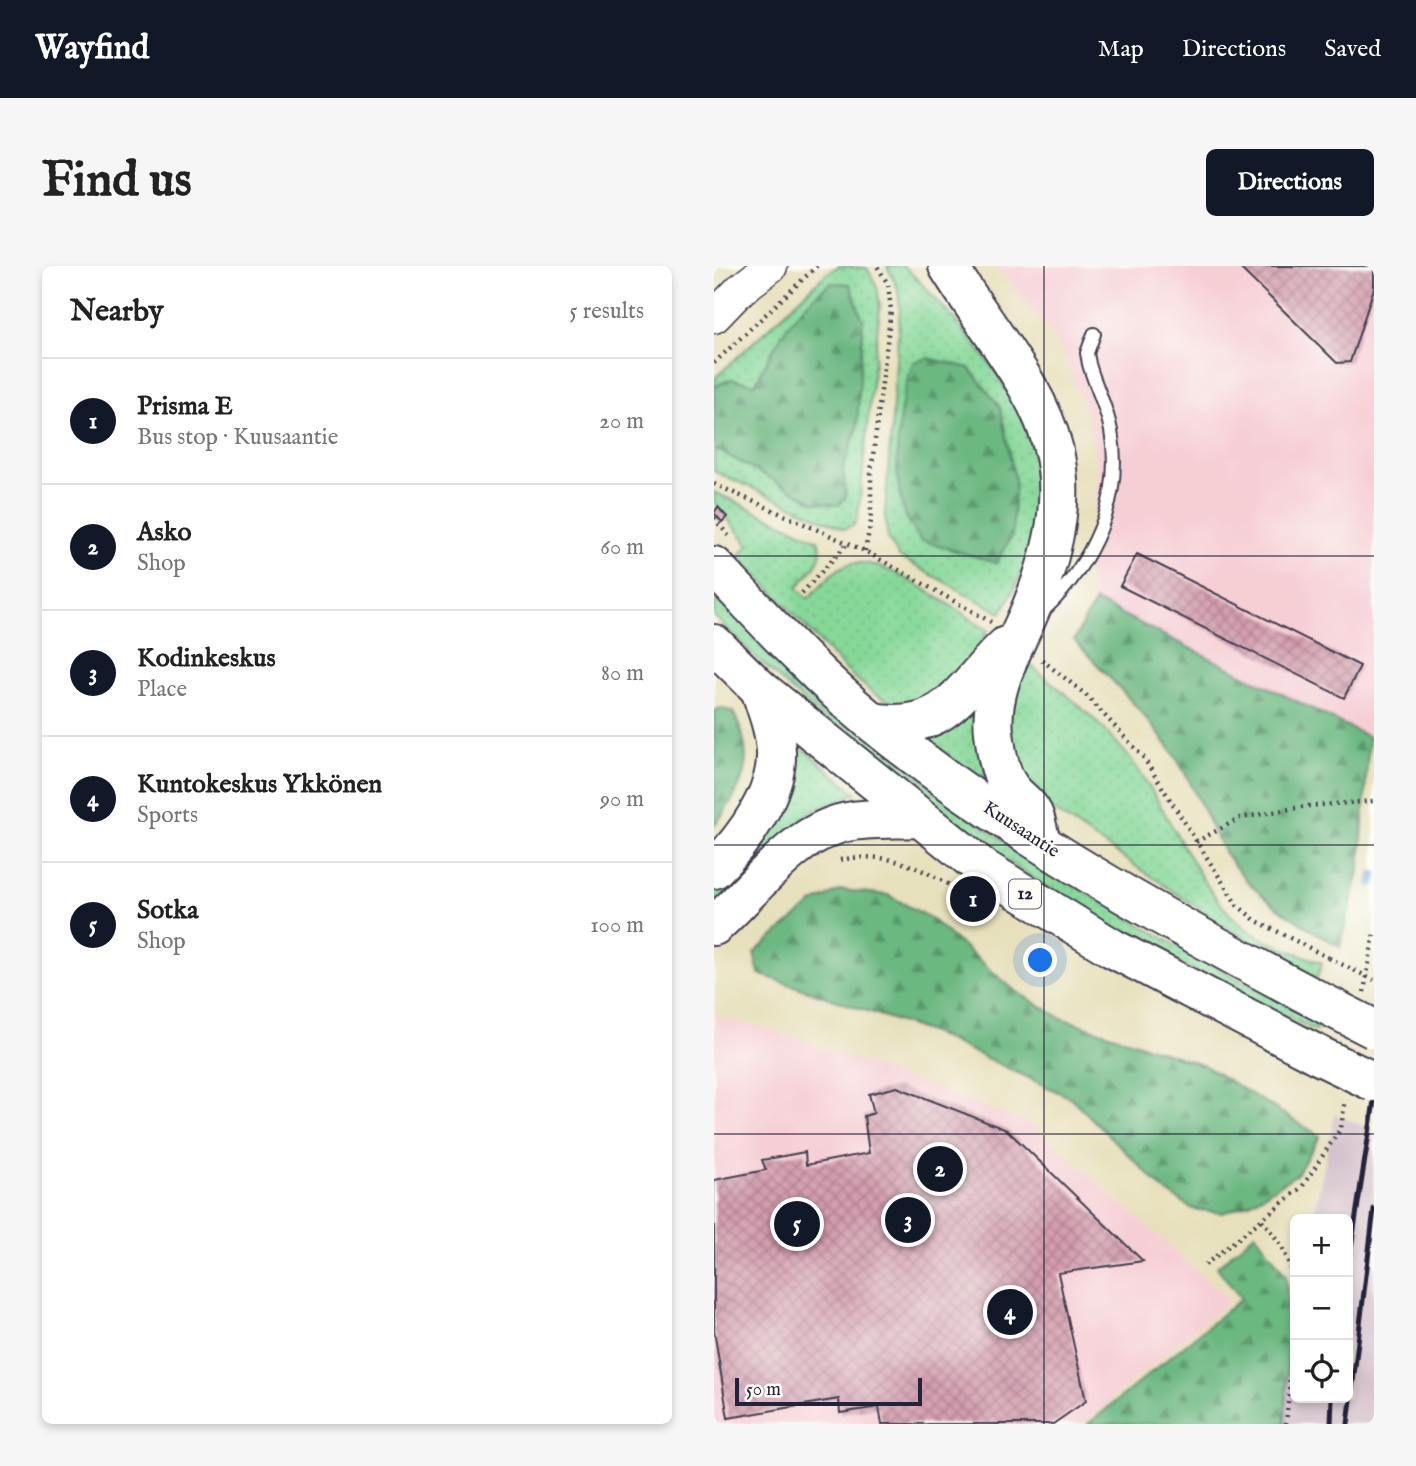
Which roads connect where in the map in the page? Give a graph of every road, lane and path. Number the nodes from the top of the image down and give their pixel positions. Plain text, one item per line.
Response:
1 (771, 266) edge
2 (817, 266) edge
3 (877, 266) edge
4 (930, 266) edge
5 (948, 266) edge
6 (748, 278) edge
7 (977, 311) junction
8 (714, 317) edge
9 (1094, 334) dead end
10 (714, 363) edge
11 (714, 484) edge
12 (714, 518) edge
13 (847, 544) junction
14 (865, 551) junction
15 (726, 557) edge
16 (802, 593) dead end
17 (1017, 636) junction
18 (714, 644) edge
19 (761, 689) junction
20 (872, 722) junction
21 (1374, 801) edge
22 (918, 818) junction
23 (1196, 842) junction
24 (1041, 844) junction
25 (837, 860) dead end
26 (714, 869) edge
27 (962, 893) dead end
28 (714, 926) edge
29 (1374, 933) edge
30 (1374, 980) edge
31 (1368, 1013) edge
32 (1361, 1085) edge
33 (1262, 1220) junction
34 (1205, 1265) dead end
35 (1294, 1277) edge
36 (1293, 1340) edge
37 (1286, 1424) edge

1 - 6 street
2 - 10 path
3 - 14 path
4 - 7 main road
5 - 7 main road
6 - 8 street
7 - 17 main road
9 - 17 lane
11 - 13 path
12 - 15 path
13 - 14 path
13 - 16 path
14 - 17 path
15 - 20 main road, Kuusaantie
17 - 20 main road
17 - 23 path
17 - 24 main road
18 - 19 main road, 12
19 - 22 main road, 12
19 - 26 main road
20 - 24 main road, Kuusaantie
21 - 23 path
22 - 28 main road
22 - 32 main road, 12, bridge
23 - 30 path, bridge
24 - 31 main road, Kuusaantie, bridge
25 - 27 path
29 - 31 path
32 - 33 path
33 - 34 path
33 - 35 path
36 - 37 path

